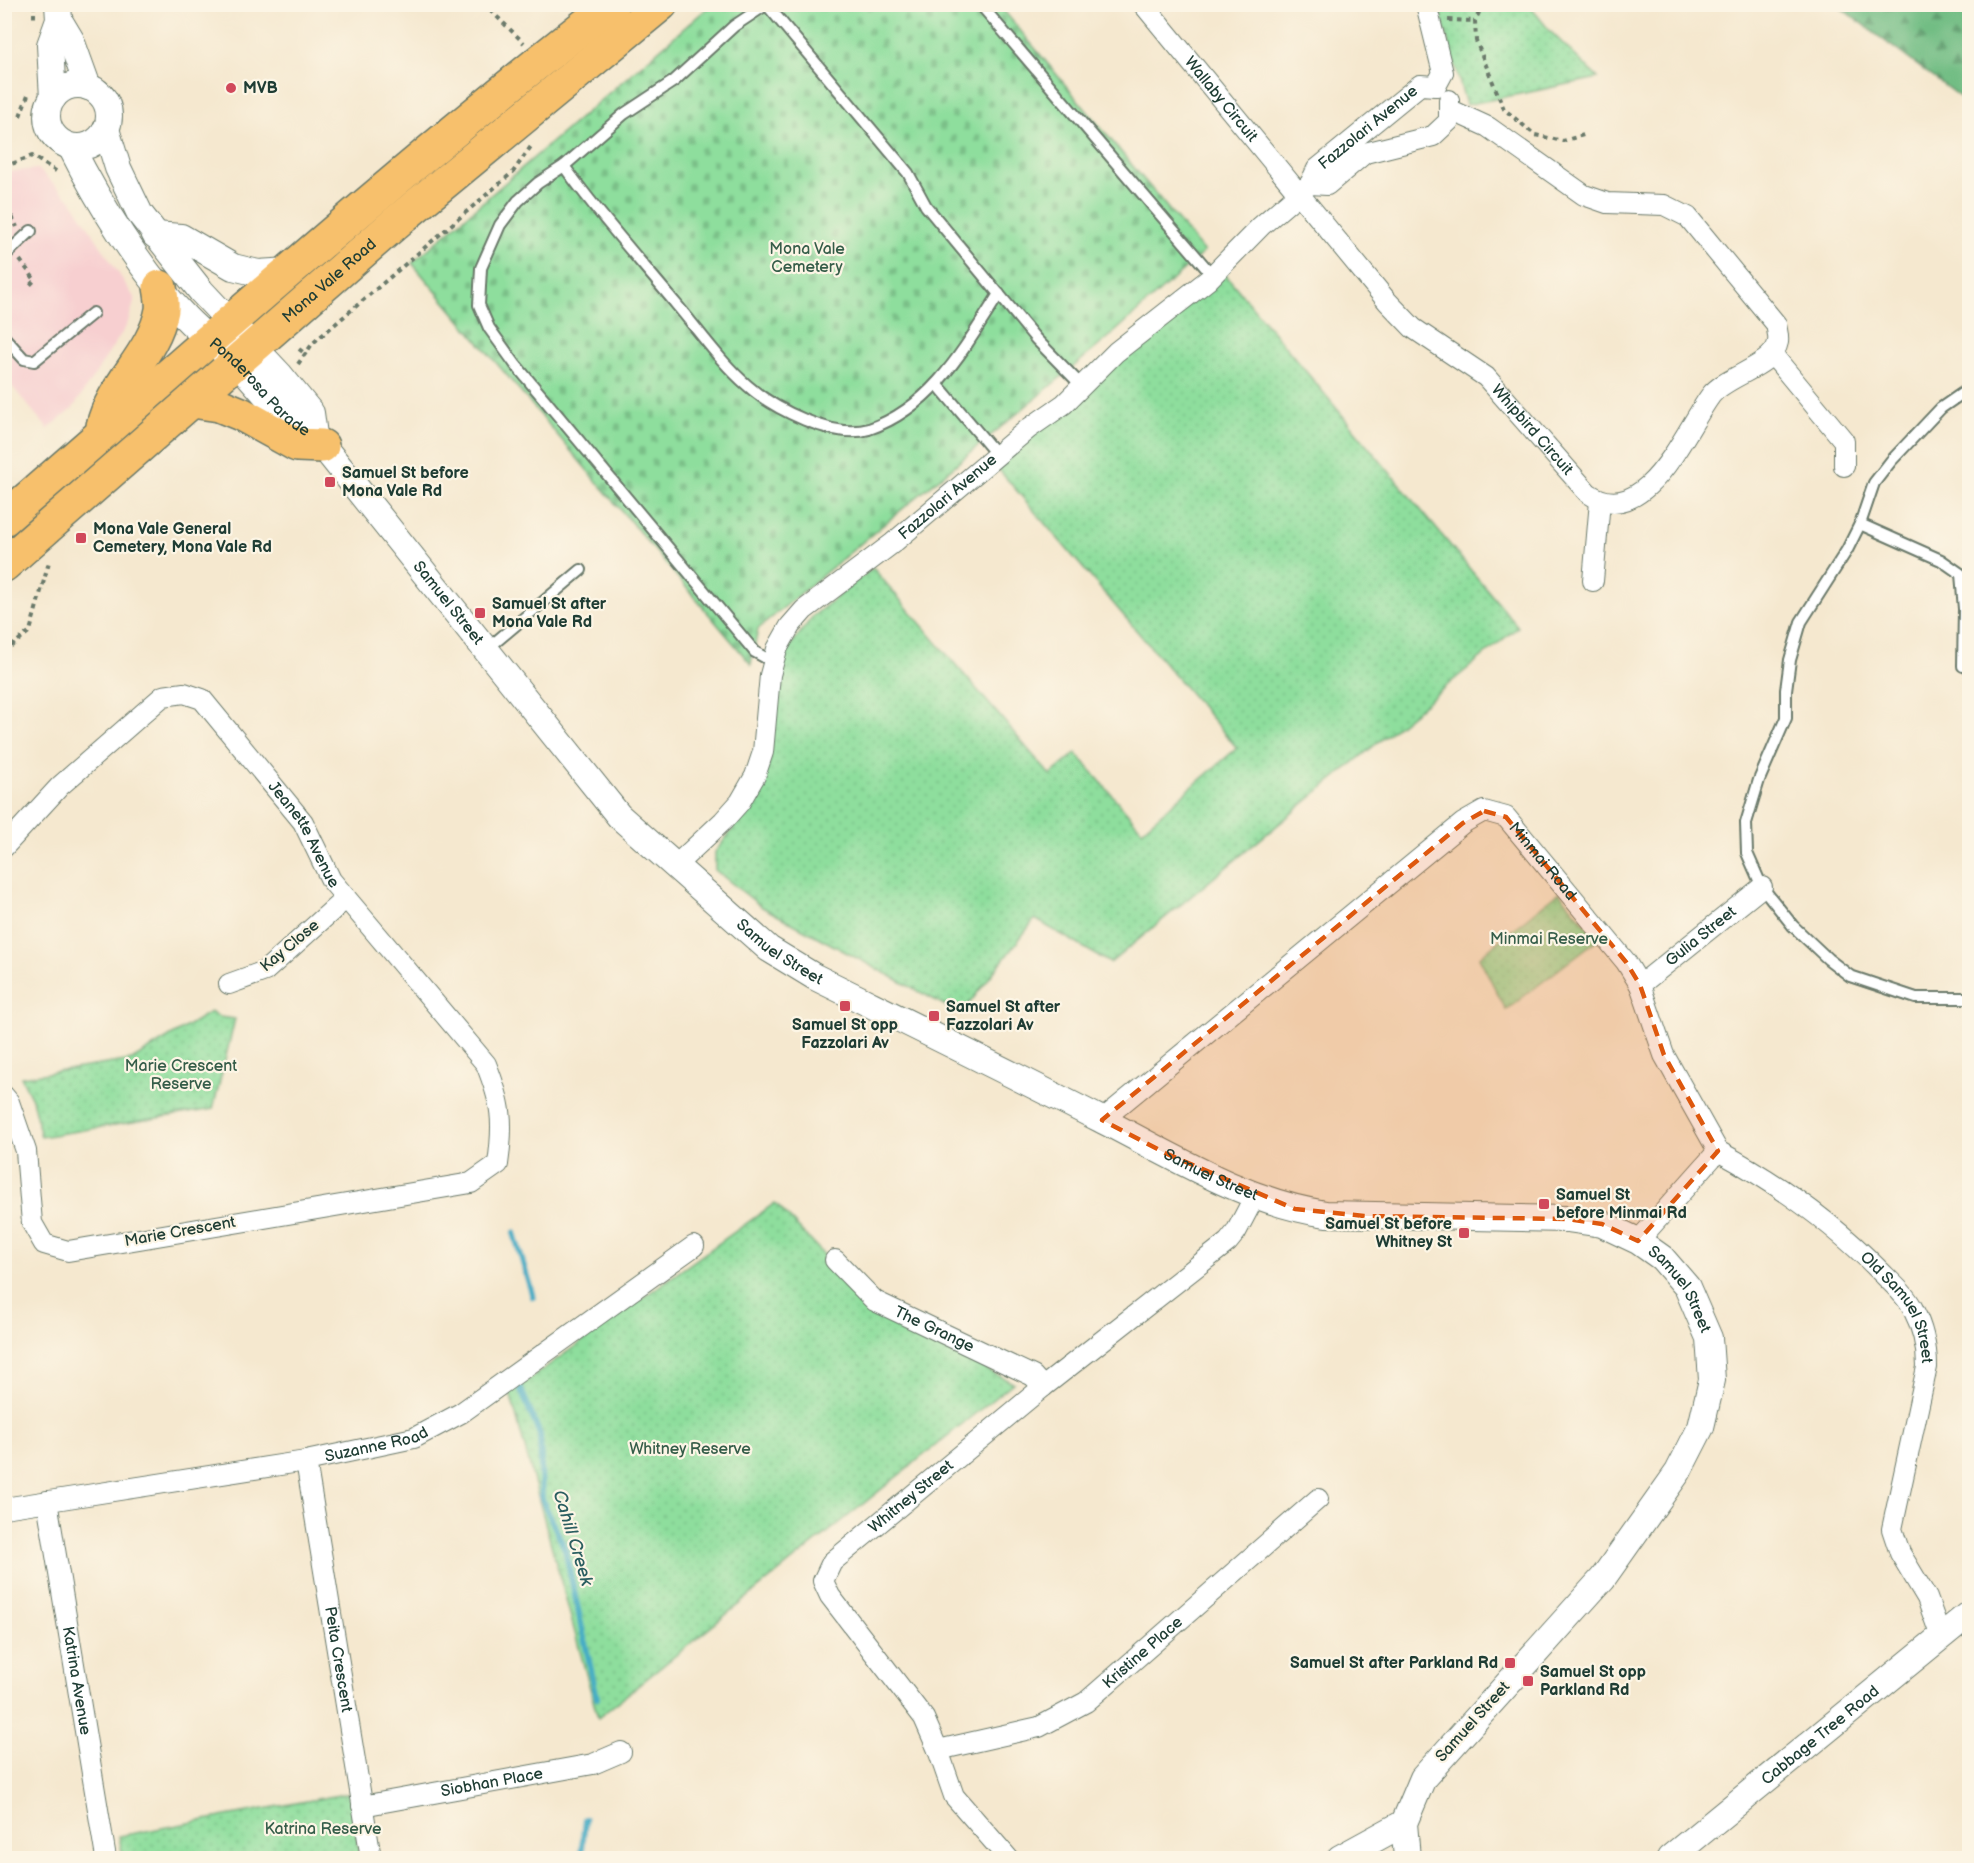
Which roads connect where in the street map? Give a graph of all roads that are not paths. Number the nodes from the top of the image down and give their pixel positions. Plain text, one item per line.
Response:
1 (612, 4) edge
2 (661, 4) edge
3 (980, 4) edge
4 (1143, 4) edge
5 (1426, 4) edge
6 (767, 5) edge
7 (58, 13) edge
8 (1436, 86) junction
9 (88, 87) junction
10 (53, 98) junction
11 (1451, 110) junction
12 (106, 129) junction
13 (71, 147) junction
14 (564, 166) junction
15 (1304, 189) junction
16 (31, 231) dead end
17 (155, 235) junction
18 (4, 256) edge
19 (289, 272) junction
20 (1212, 275) junction
21 (160, 287) junction
22 (999, 294) junction
23 (93, 313) dead end
24 (221, 331) junction
25 (4, 337) edge
26 (244, 354) junction
27 (1772, 354) junction
28 (937, 384) junction
29 (1082, 386) junction
30 (1970, 388) edge
31 (192, 401) junction
32 (100, 436) junction
33 (318, 440) junction
34 (997, 455) junction
35 (1844, 466) dead end
36 (1600, 501) junction
37 (4, 519) edge
38 (1860, 524) junction
39 (4, 565) edge
40 (581, 570) dead end
41 (1593, 581) dead end
42 (486, 650) junction
43 (773, 662) junction
44 (1963, 666) dead end
45 (4, 847) edge
46 (676, 865) junction
47 (1762, 887) junction
48 (346, 898) junction
49 (229, 984) dead end
50 (1640, 985) junction
51 (1970, 999) edge
52 (4, 1096) edge
53 (1102, 1120) junction
54 (1718, 1151) junction
55 (471, 1183) joint
56 (1255, 1196) junction
57 (1638, 1241) junction
58 (694, 1246) dead end
59 (835, 1260) dead end
60 (1043, 1387) junction
61 (306, 1461) junction
62 (1318, 1499) dead end
63 (47, 1501) junction
64 (4, 1508) edge
65 (1970, 1613) edge
66 (1941, 1637) junction
67 (939, 1750) junction
68 (621, 1752) dead end
69 (362, 1806) junction
70 (1404, 1823) junction
71 (106, 1858) edge
72 (371, 1858) edge
73 (1008, 1858) edge
74 (1340, 1858) edge
75 (1407, 1858) edge
76 (1670, 1858) edge

1 - 19 highway, Mona Vale Road
2 - 26 highway, Mona Vale Road
3 - 20 lane
4 - 15 street, Wallaby Circuit
5 - 8 street
6 - 14 lane
6 - 22 lane
7 - 9 street
7 - 10 street
8 - 11 street
8 - 15 street, Fazzolari Avenue
9 - 10 street
9 - 12 street
10 - 13 street
11 - 15 street, Fazzolari Avenue
11 - 27 street
12 - 13 street
12 - 17 street, Ponderosa Parade
13 - 21 street, Ponderosa Parade
14 - 28 lane
14 - 43 lane
15 - 20 street, Fazzolari Avenue
15 - 36 street, Whipbird Circuit
16 - 18 lane
17 - 19 street
17 - 24 street, Ponderosa Parade
19 - 24 highway, Mona Vale Road
20 - 29 street, Fazzolari Avenue
21 - 24 street, Ponderosa Parade
21 - 32 highway
22 - 28 lane
22 - 29 lane
23 - 25 lane
24 - 26 street, Ponderosa Parade
24 - 32 highway, Mona Vale Road
26 - 31 highway, Mona Vale Road
26 - 33 street, Ponderosa Parade
27 - 35 street
27 - 36 street
28 - 34 lane
29 - 34 street, Fazzolari Avenue
30 - 38 lane
31 - 33 highway
31 - 39 highway, Mona Vale Road
32 - 37 highway, Mona Vale Road
33 - 42 street, Samuel Street
34 - 43 street, Fazzolari Avenue
36 - 41 street
38 - 44 lane
38 - 47 lane
40 - 42 lane
42 - 46 street, Samuel Street
43 - 46 street, Fazzolari Avenue
45 - 48 street, Jeanette Avenue
46 - 53 street, Samuel Street
47 - 50 street, Gulia Street
47 - 51 lane
48 - 49 street, Kay Close
48 - 55 street, Jeanette Avenue
50 - 53 street, Minmai Road
50 - 54 street, Minmai Road
52 - 55 street, Marie Crescent
53 - 56 street, Samuel Street
54 - 57 street
54 - 66 street, Old Samuel Street
56 - 57 street, Samuel Street
56 - 60 street, Whitney Street
57 - 70 street, Samuel Street
58 - 61 street, Suzanne Road
59 - 60 street, The Grange
60 - 67 street, Whitney Street
61 - 63 street, Suzanne Road
61 - 69 street, Peita Crescent
62 - 67 street, Kristine Place
63 - 64 street, Suzanne Road
63 - 71 street, Katrina Avenue
65 - 66 street, Cabbage Tree Road
66 - 76 street, Cabbage Tree Road
67 - 73 street, Whitney Street
68 - 69 street, Siobhan Place
69 - 72 street, Peita Crescent
70 - 74 street
70 - 75 street, Samuel Street

